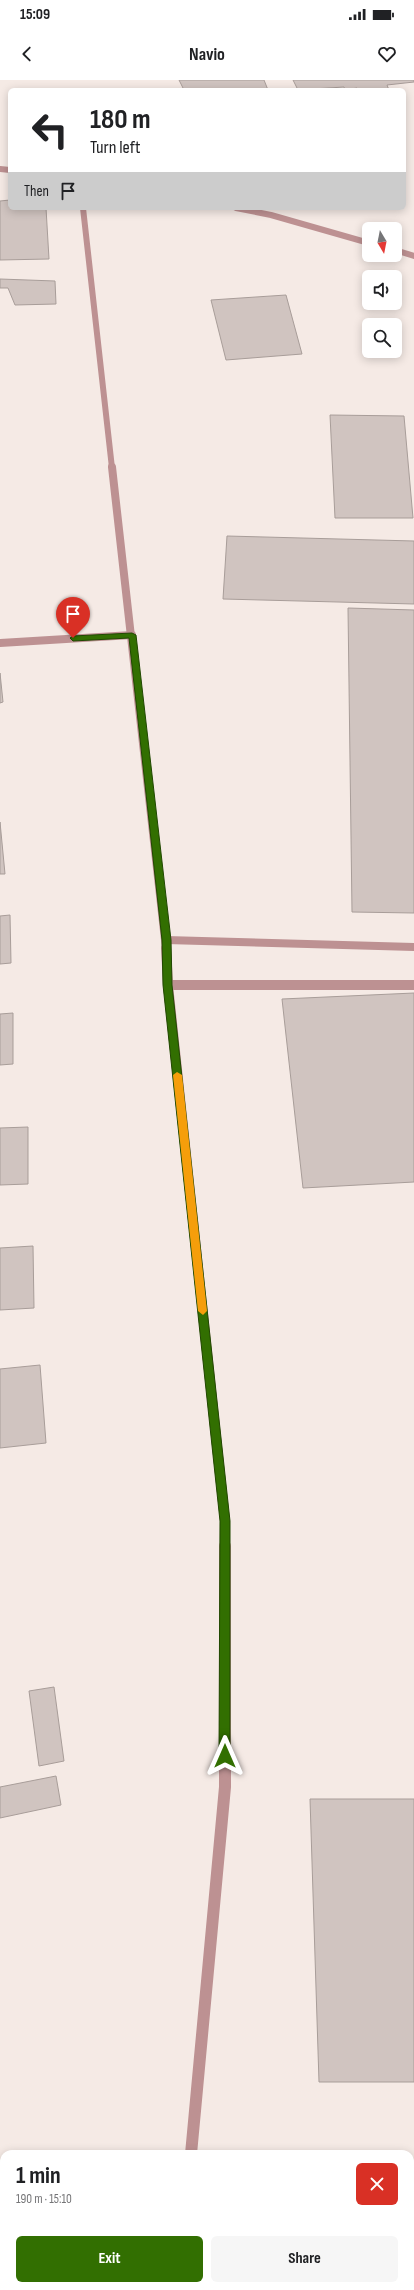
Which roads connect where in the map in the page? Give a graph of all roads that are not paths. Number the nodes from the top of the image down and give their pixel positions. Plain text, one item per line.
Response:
1 (83, 210) edge
2 (246, 210) edge
3 (362, 241) edge
4 (402, 252) edge
5 (414, 256) edge
6 (132, 635) junction
7 (0, 643) edge
8 (166, 940) junction
9 (414, 948) edge
10 (168, 985) junction
11 (414, 986) edge
12 (191, 2150) edge

1 - 6 street
2 - 3 street
4 - 5 street
6 - 7 street
6 - 8 street
8 - 9 street
8 - 10 street
10 - 11 street
10 - 12 street

